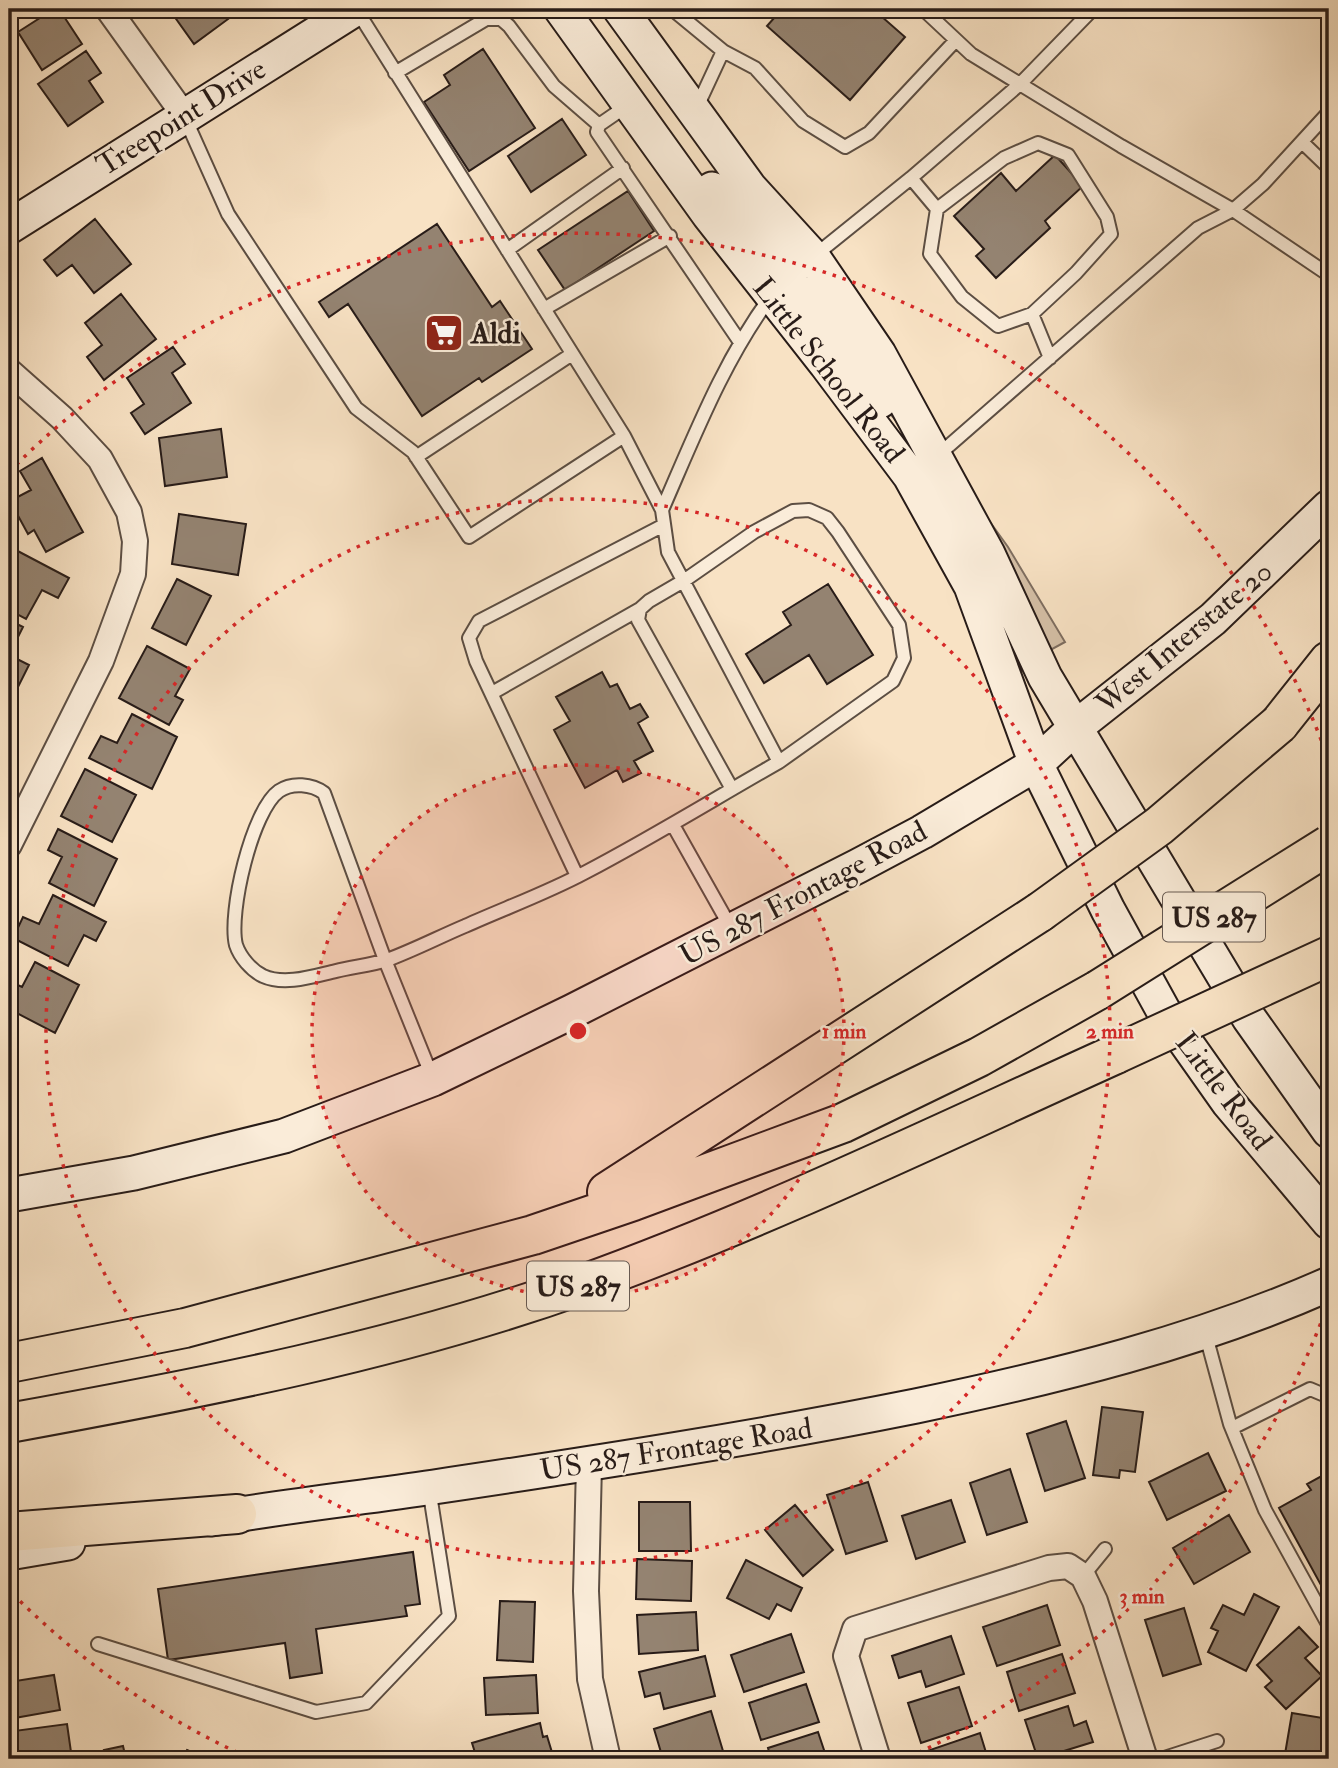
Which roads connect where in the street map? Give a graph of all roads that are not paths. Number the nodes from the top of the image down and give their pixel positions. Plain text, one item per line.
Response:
1 (108, 9) edge
2 (355, 9) edge
3 (561, 9) edge
4 (672, 9) edge
5 (923, 9) edge
6 (1093, 9) edge
7 (624, 10) edge
8 (956, 40) junction
9 (723, 51) junction
10 (395, 73) junction
11 (1020, 84) junction
12 (628, 106) junction
13 (695, 112) junction
14 (1329, 112) edge
15 (184, 115) junction
16 (599, 125) junction
17 (1302, 142) junction
18 (664, 152) junction
19 (623, 168) junction
20 (1329, 168) edge
21 (911, 178) junction
22 (937, 209) junction
23 (1233, 210) junction
24 (9, 227) edge
25 (670, 236) junction
26 (507, 250) junction
27 (813, 257) junction
28 (1329, 275) edge
29 (772, 295) junction
30 (544, 309) junction
31 (1032, 314) junction
32 (740, 342) junction
33 (572, 354) junction
34 (1050, 358) junction
35 (9, 370) edge
36 (624, 436) junction
37 (416, 457) junction
38 (935, 458) junction
39 (1329, 507) edge
40 (662, 510) junction
41 (664, 525) junction
42 (685, 580) junction
43 (640, 609) junction
44 (1329, 661) edge
45 (492, 693) junction
46 (1076, 727) junction
47 (779, 762) junction
48 (1036, 764) junction
49 (732, 789) junction
50 (673, 825) junction
51 (9, 845) edge
52 (1329, 845) edge
53 (577, 876) junction
54 (732, 931) junction
55 (1329, 956) edge
56 (385, 960) junction
57 (1329, 978) edge
58 (1240, 997) junction
59 (433, 1079) junction
60 (1329, 1131) edge
61 (9, 1195) edge
62 (1329, 1222) edge
63 (533, 1235) junction
64 (1329, 1284) edge
65 (1291, 1301) junction
66 (1329, 1307) edge
67 (1205, 1332) junction
68 (9, 1363) edge
69 (1329, 1397) edge
70 (9, 1423) edge
71 (1232, 1429) junction
72 (589, 1464) junction
73 (428, 1488) junction
74 (237, 1514) junction
75 (9, 1532) edge
76 (1105, 1549) dead end
77 (9, 1553) edge
78 (1083, 1576) junction
79 (1329, 1626) edge
80 (98, 1644) dead end
81 (1217, 1741) dead end
82 (608, 1759) edge
83 (878, 1759) edge
84 (1145, 1759) edge
85 (1161, 1759) edge

1 - 15 street
2 - 10 lane
2 - 15 main road, Treepoint Drive
3 - 12 main road, Little School Road
4 - 9 lane
5 - 8 lane
6 - 11 lane
7 - 13 main road, Little School Road
8 - 9 lane
8 - 11 lane
9 - 13 lane
10 - 16 lane
10 - 26 lane
11 - 21 lane
11 - 23 lane
12 - 16 lane
12 - 18 main road, Little School Road
13 - 27 main road, Little School Road
14 - 17 lane
15 - 24 main road, Treepoint Drive
15 - 37 lane
16 - 19 lane
17 - 20 lane
17 - 23 lane
18 - 27 main road
18 - 29 main road, Little School Road
19 - 25 lane
19 - 26 lane
21 - 22 lane
21 - 27 lane
22 - 31 lane
22 - 31 lane
23 - 28 lane
23 - 34 lane
25 - 30 lane
25 - 32 lane
26 - 30 lane
27 - 38 main road, Little School Road
29 - 32 lane
29 - 38 main road
29 - 48 main road, Little School Road
30 - 33 lane
31 - 34 lane
32 - 40 lane
33 - 36 lane
33 - 37 lane
34 - 38 lane
35 - 51 street
36 - 37 lane
36 - 40 lane
38 - 46 main road, Little School Road
39 - 46 main road, West Interstate 20
40 - 41 lane
41 - 42 lane
41 - 45 lane
42 - 43 lane
42 - 47 lane
42 - 47 lane
43 - 45 lane
43 - 49 lane
44 - 63 highway, bridge
45 - 53 lane
46 - 48 main road, West Interstate 20
46 - 60 main road, Little Road
47 - 49 lane
48 - 54 main road, US 287 Frontage Road
48 - 62 main road, Little Road
49 - 50 lane
50 - 53 lane
50 - 54 lane
52 - 63 highway, US 287, bridge
53 - 56 lane
54 - 59 main road, US 287 Frontage Road
55 - 58 highway, US 287, bridge
56 - 56 lane
56 - 59 lane
57 - 58 highway, bridge
58 - 70 highway, US 287, bridge
59 - 61 main road, US 287 Frontage Road
63 - 68 highway, US 287
64 - 65 main road, US 287 Frontage Road
65 - 66 main road
65 - 67 main road, US 287 Frontage Road
67 - 71 lane
67 - 72 main road, US 287 Frontage Road
69 - 71 lane
71 - 79 lane
72 - 73 main road, US 287 Frontage Road
72 - 82 street
73 - 74 main road, US 287 Frontage Road
73 - 80 lane
74 - 75 highway
74 - 77 main road, US 287 Frontage Road
76 - 78 lane
78 - 83 street
78 - 84 street
81 - 85 lane

